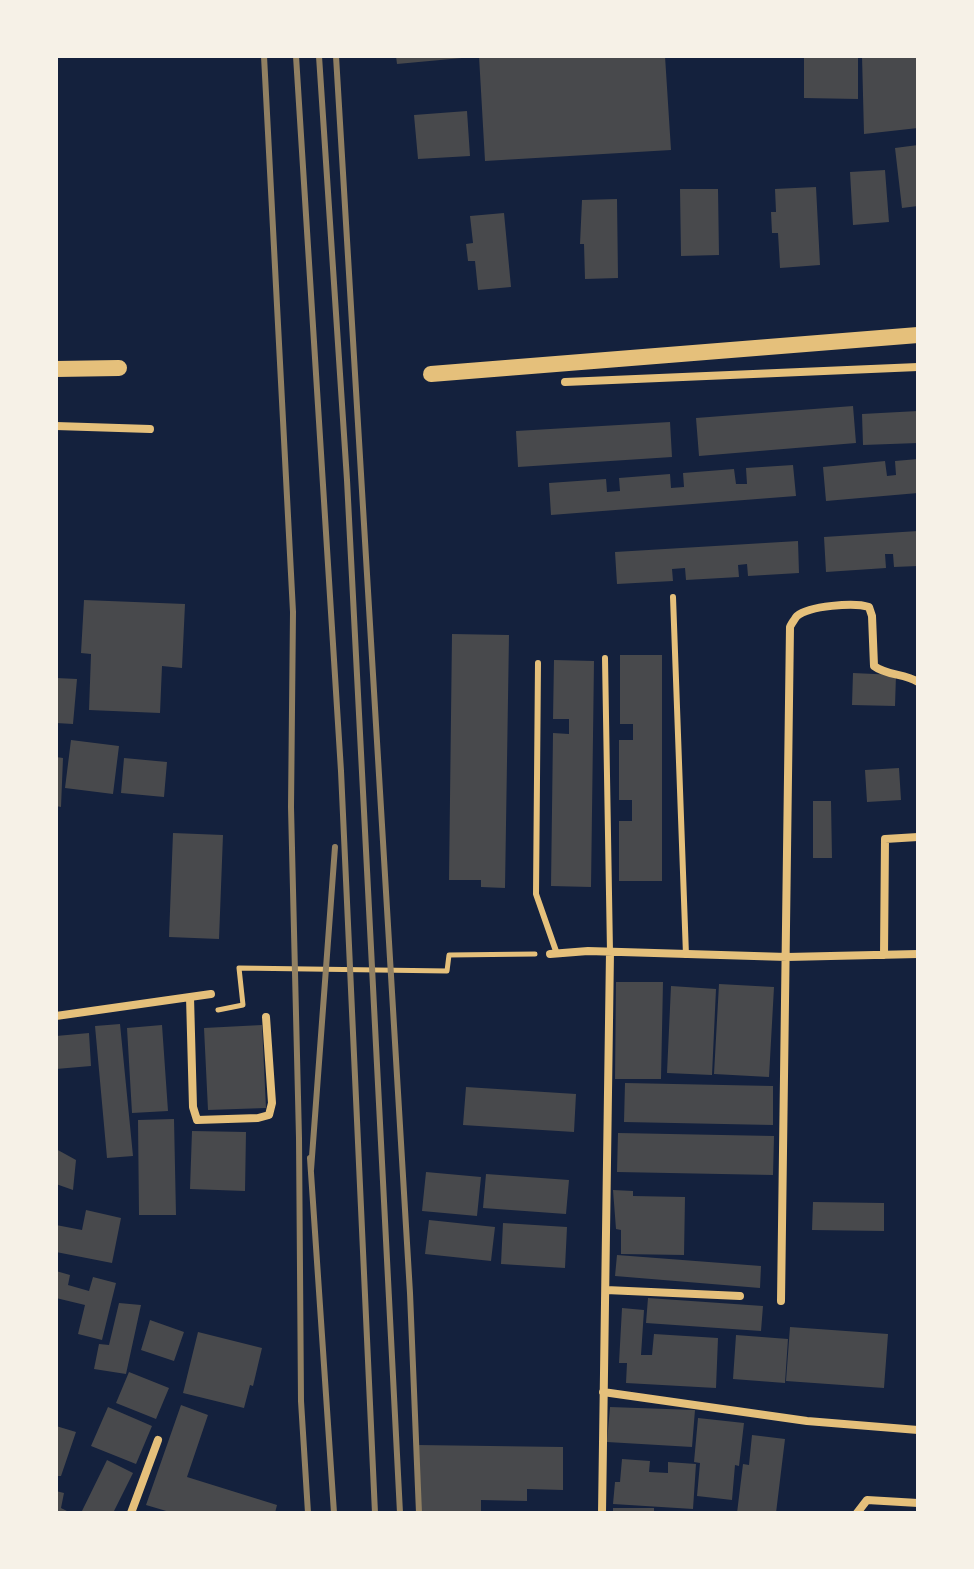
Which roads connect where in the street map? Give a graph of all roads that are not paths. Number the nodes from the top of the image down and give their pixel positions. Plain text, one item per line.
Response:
1 (918, 335) edge
2 (918, 367) edge
3 (119, 368) dead end
4 (56, 369) edge
5 (431, 374) dead end
6 (565, 382) dead end
7 (56, 426) edge
8 (150, 429) dead end
9 (673, 597) dead end
10 (605, 658) dead end
11 (538, 663) dead end
12 (918, 682) edge
13 (918, 837) edge
14 (610, 952) junction
15 (553, 954) joint
16 (918, 954) edge
17 (686, 955) junction
18 (884, 955) junction
19 (787, 957) junction
20 (211, 994) dead end
21 (190, 997) junction
22 (56, 1016) edge
23 (266, 1017) dead end
24 (606, 1290) junction
25 (740, 1296) dead end
26 (781, 1301) dead end
27 (603, 1392) junction
28 (918, 1430) edge
29 (158, 1440) dead end
30 (918, 1503) edge
31 (131, 1513) edge
32 (602, 1513) edge
33 (857, 1513) edge

1 - 5 main road
2 - 6 street
3 - 4 main road
7 - 8 street
9 - 17 lane
10 - 14 lane
11 - 15 lane
12 - 19 street
13 - 18 street
14 - 15 street
14 - 17 street
14 - 24 street
16 - 18 street
17 - 19 street
18 - 19 street
19 - 26 street
20 - 21 street
21 - 22 street
21 - 23 street
24 - 25 street
24 - 27 street
27 - 28 street
27 - 32 street
29 - 31 street
30 - 33 street

